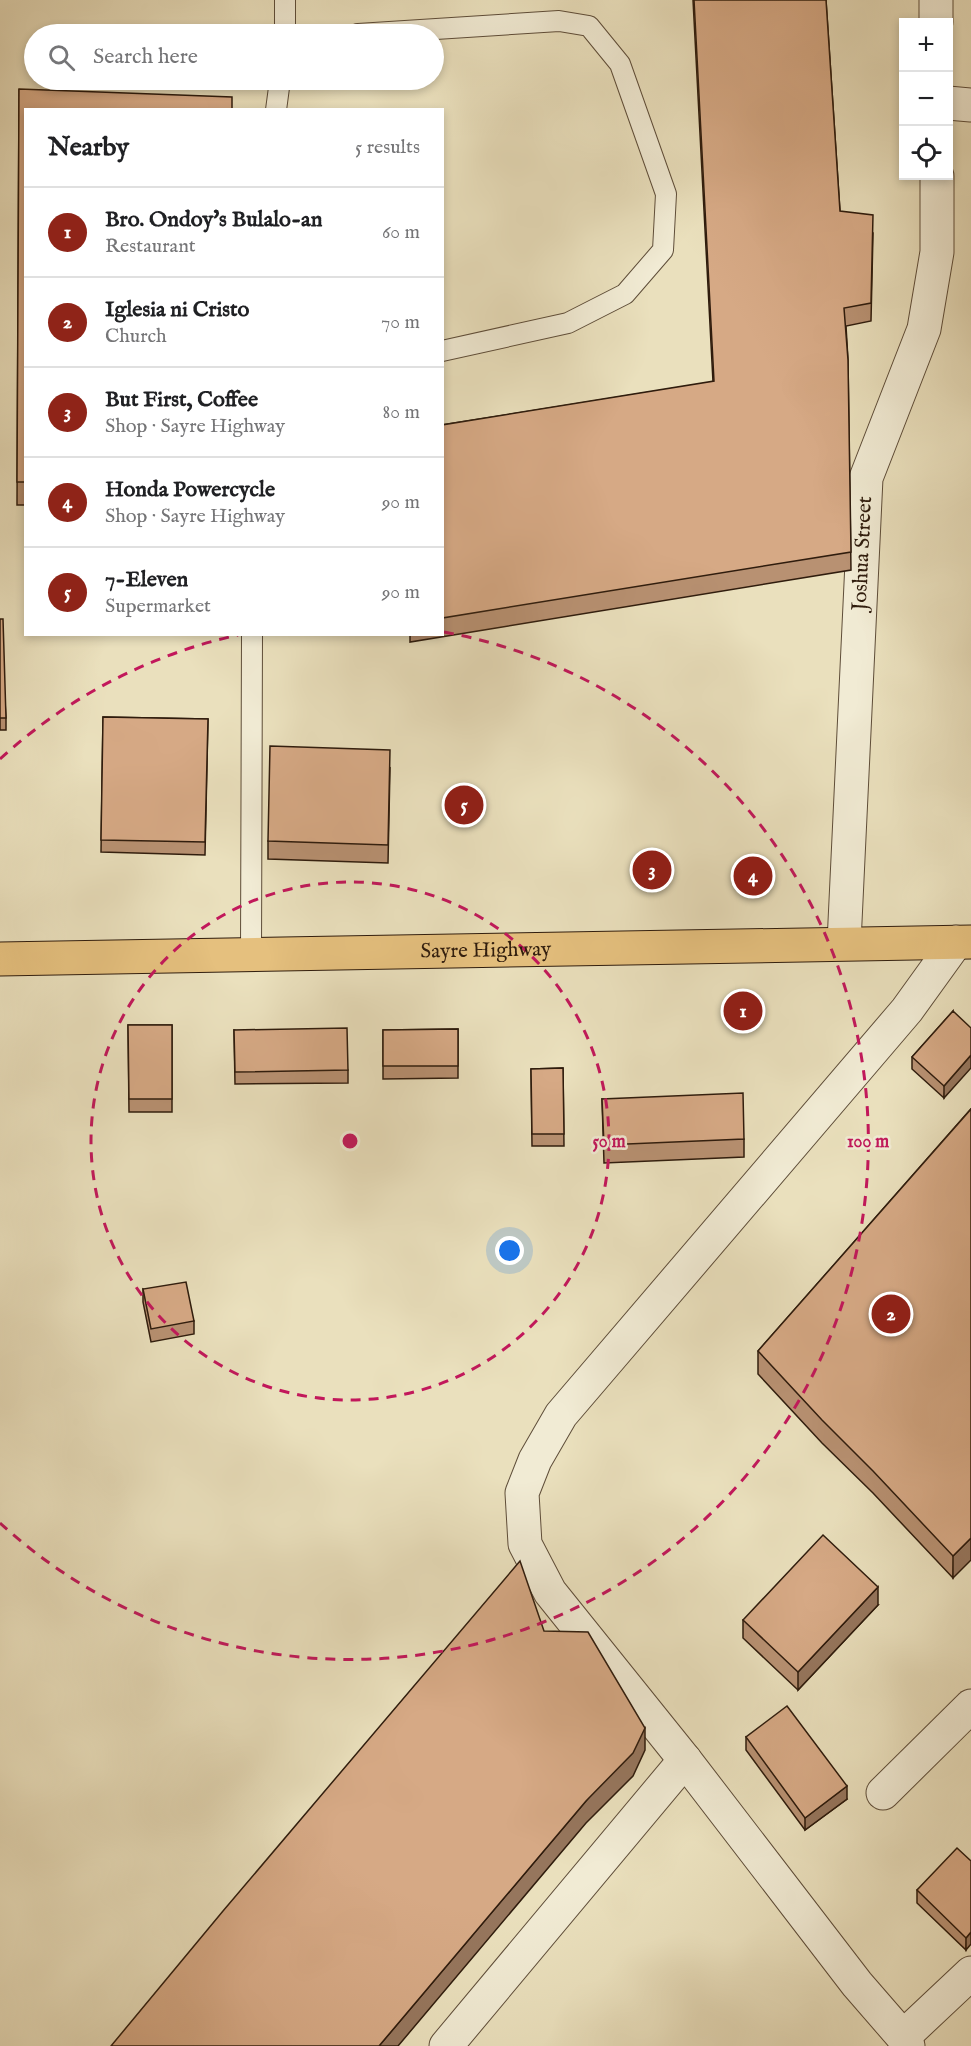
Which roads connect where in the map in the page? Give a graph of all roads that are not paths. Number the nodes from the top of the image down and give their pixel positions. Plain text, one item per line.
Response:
1 (285, 0) edge
2 (936, 0) edge
3 (936, 18) edge
4 (285, 24) edge
5 (444, 28) edge
6 (279, 90) edge
7 (953, 103) edge
8 (971, 105) edge
9 (276, 108) edge
10 (937, 180) edge
11 (444, 351) edge
12 (252, 636) edge
13 (964, 942) edge
14 (844, 943) junction
15 (251, 954) junction
16 (0, 959) edge
17 (971, 1706) edge
18 (685, 1760) junction
19 (883, 1793) dead end
20 (971, 1973) edge
21 (906, 2042) edge
22 (446, 2046) edge

1 - 4 lane
2 - 3 street
5 - 11 lane
6 - 9 lane
7 - 8 street
10 - 14 street, Joshua Street
12 - 15 lane
13 - 14 highway, Sayre Highway
13 - 18 street
14 - 15 highway, Sayre Highway
15 - 16 highway, Sayre Highway
17 - 19 street
18 - 21 street
18 - 22 street
20 - 21 street

